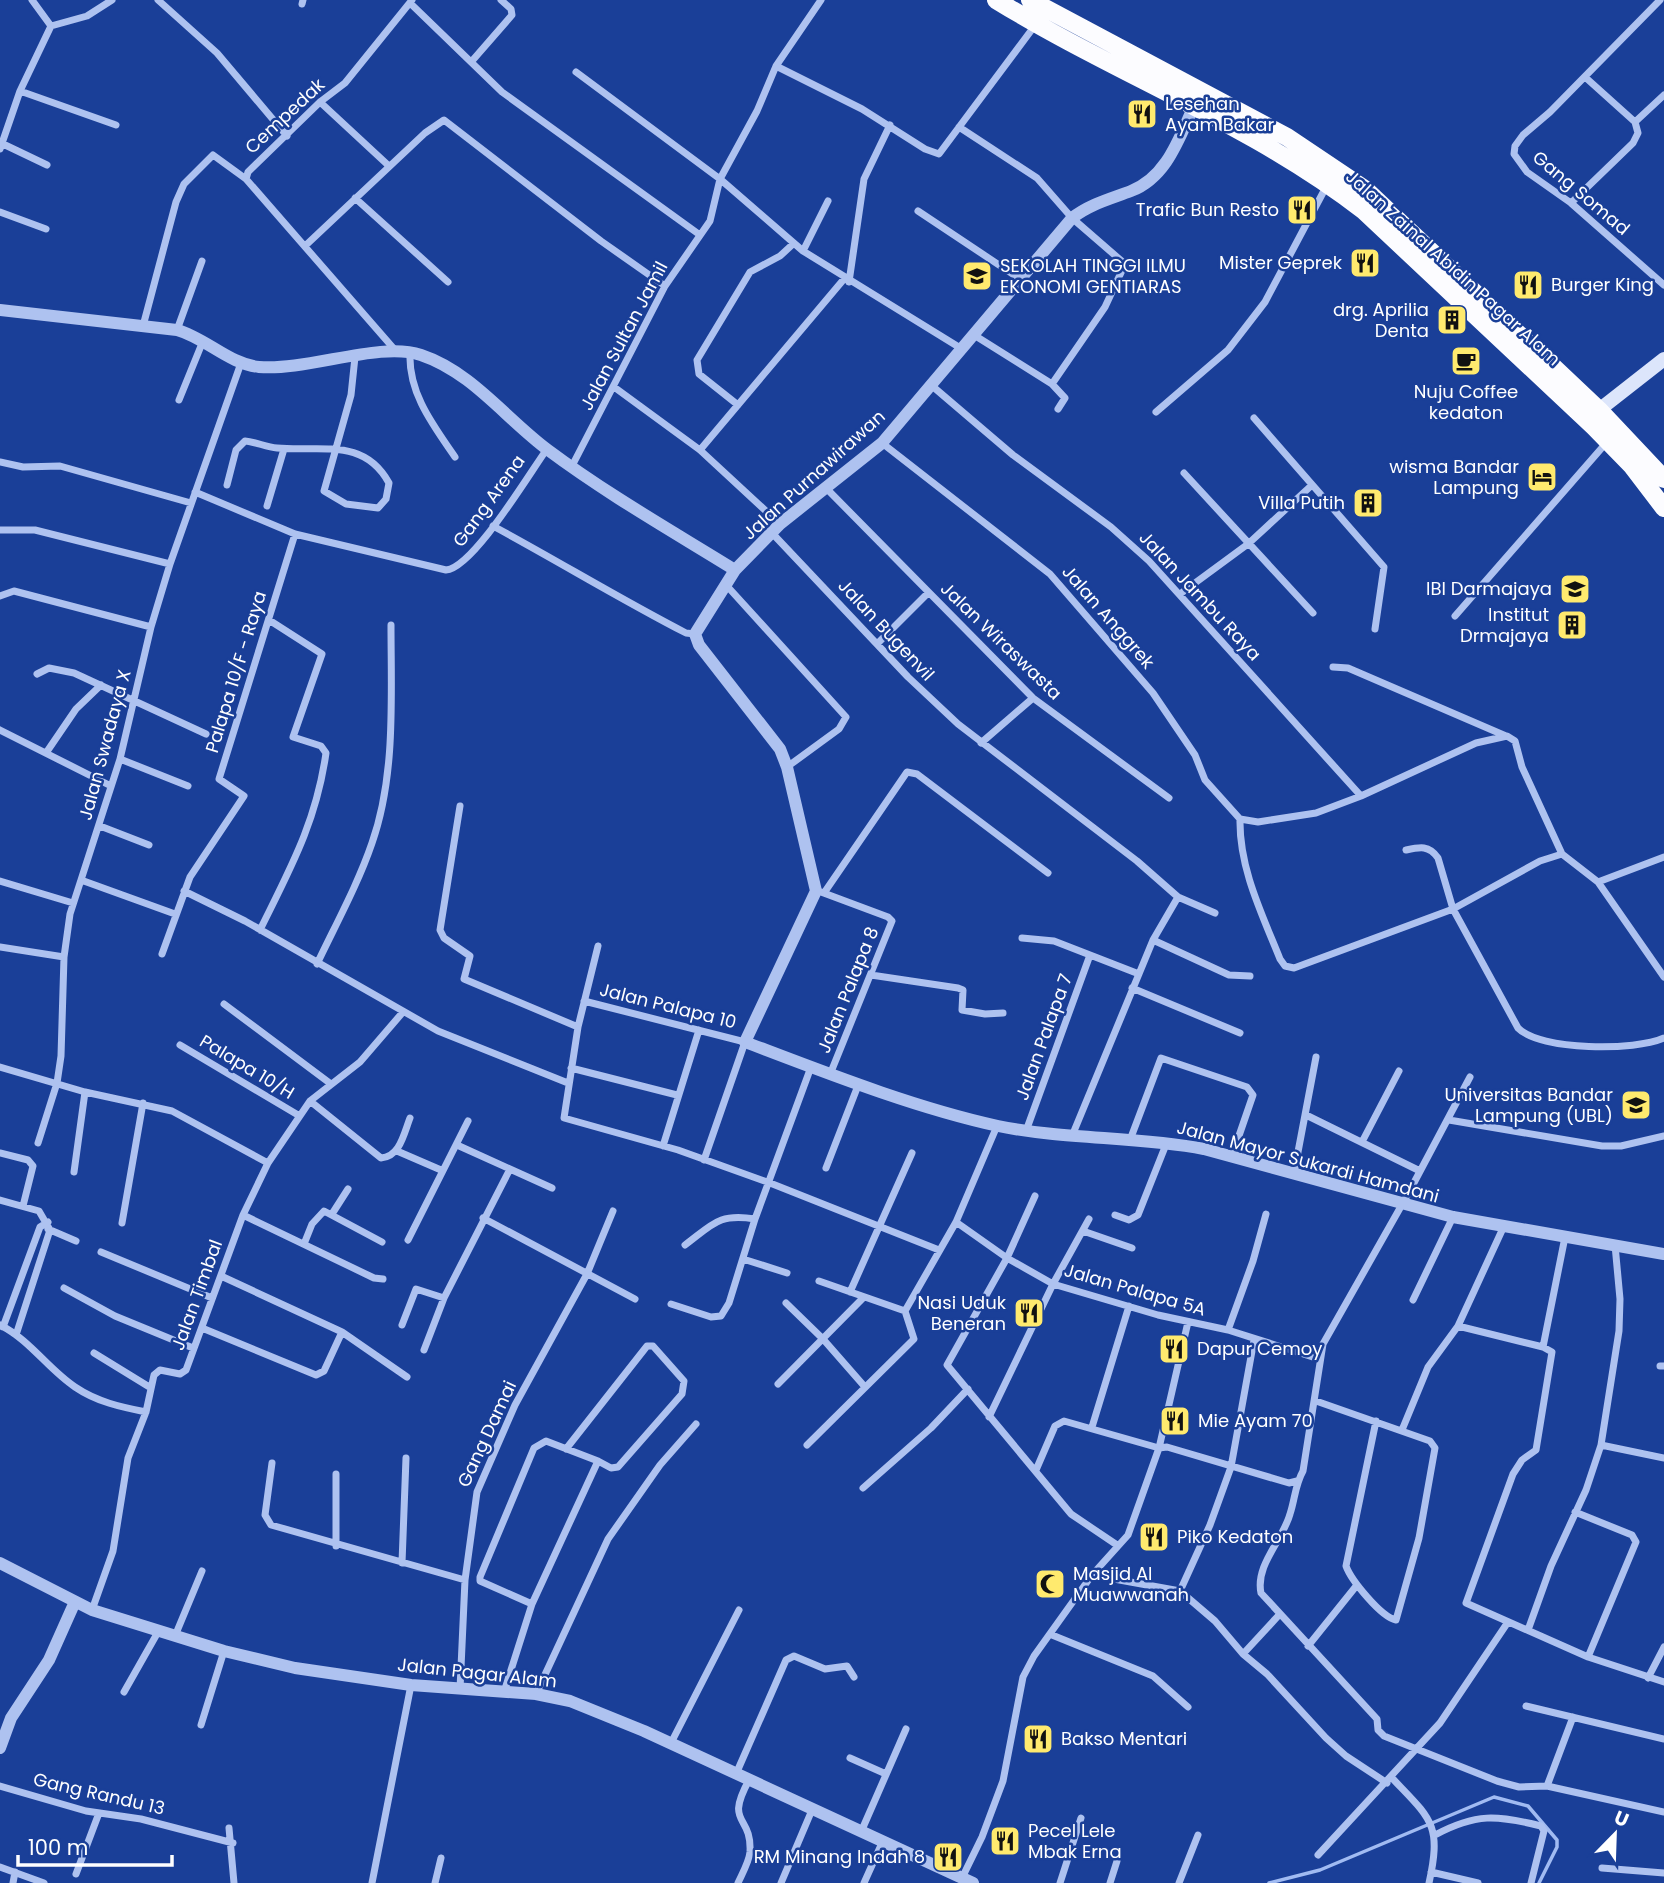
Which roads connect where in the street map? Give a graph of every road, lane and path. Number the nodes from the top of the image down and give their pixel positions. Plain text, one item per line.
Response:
1 (32, 0) edge
2 (158, 0) edge
3 (501, 0) edge
4 (821, 0) edge
5 (996, 0) edge
6 (1030, 0) edge
7 (1660, 0) edge
8 (411, 1) edge
9 (106, 2) edge
10 (1037, 23) junction
11 (51, 26) junction
12 (472, 61) junction
13 (776, 66) junction
14 (576, 72) dead end
15 (1585, 77) junction
16 (20, 91) junction
17 (1664, 95) edge
18 (320, 102) junction
19 (1194, 106) junction
20 (1635, 122) junction
21 (116, 125) dead end
22 (890, 125) junction
23 (959, 127) junction
24 (287, 136) junction
25 (1, 146) edge
26 (47, 165) dead end
27 (389, 166) junction
28 (246, 179) junction
29 (720, 179) junction
30 (1328, 183) junction
31 (355, 198) junction
32 (828, 201) dead end
33 (1571, 204) junction
34 (918, 211) dead end
35 (0, 212) edge
36 (1072, 218) junction
37 (46, 229) dead end
38 (700, 235) junction
39 (1405, 238) junction
40 (793, 244) junction
41 (305, 247) junction
42 (803, 251) junction
43 (202, 261) dead end
44 (1020, 279) junction
45 (847, 281) junction
46 (448, 282) dead end
47 (1664, 285) edge
48 (665, 286) junction
49 (0, 310) edge
50 (142, 327) junction
51 (177, 330) junction
52 (974, 335) junction
53 (203, 340) junction
54 (962, 349) junction
55 (395, 350) junction
56 (410, 352) junction
57 (355, 357) junction
58 (1664, 359) edge
59 (241, 363) junction
60 (1541, 367) junction
61 (1052, 384) junction
62 (931, 385) junction
63 (614, 387) junction
64 (178, 400) dead end
65 (738, 405) junction
66 (1058, 409) dead end
67 (1599, 410) junction
68 (1156, 412) dead end
69 (1254, 418) dead end
70 (1608, 441) junction
71 (882, 443) junction
72 (284, 449) junction
73 (547, 449) junction
74 (338, 450) junction
75 (700, 450) junction
76 (455, 457) dead end
77 (0, 462) edge
78 (572, 466) junction
79 (1184, 473) dead end
80 (1664, 479) edge
81 (227, 485) dead end
82 (1312, 485) junction
83 (826, 488) junction
84 (195, 492) junction
85 (191, 503) junction
86 (268, 506) dead end
87 (1664, 508) edge
88 (492, 526) junction
89 (776, 528) junction
90 (0, 530) edge
91 (295, 534) junction
92 (1248, 544) junction
93 (170, 564) junction
94 (735, 570) junction
95 (727, 586) junction
96 (928, 593) junction
97 (1180, 594) junction
98 (0, 596) edge
99 (1313, 613) dead end
100 (1455, 616) dead end
101 (269, 620) junction
102 (391, 625) dead end
103 (151, 627) junction
104 (1375, 629) dead end
105 (695, 634) junction
106 (877, 643) junction
107 (1333, 667) dead end
108 (37, 674) dead end
109 (101, 685) junction
110 (1033, 698) junction
111 (135, 704) junction
112 (0, 730) edge
113 (206, 734) dead end
114 (1507, 736) junction
115 (981, 743) junction
116 (46, 753) junction
117 (120, 759) junction
118 (788, 767) junction
119 (111, 786) junction
120 (188, 786) dead end
121 (1361, 796) junction
122 (1169, 799) dead end
123 (460, 806) dead end
124 (1240, 819) junction
125 (100, 826) junction
126 (149, 845) dead end
127 (1406, 850) dead end
128 (1562, 854) junction
129 (1664, 857) edge
130 (1048, 873) dead end
131 (81, 880) junction
132 (0, 881) edge
133 (1598, 882) junction
134 (184, 891) junction
135 (820, 892) junction
136 (1178, 897) junction
137 (73, 903) junction
138 (1453, 909) junction
139 (1215, 913) dead end
140 (175, 914) junction
141 (260, 930) junction
142 (1022, 938) dead end
143 (1153, 940) junction
144 (598, 946) dead end
145 (0, 947) edge
146 (162, 954) dead end
147 (1090, 955) junction
148 (64, 957) junction
149 (317, 964) junction
150 (1139, 974) junction
151 (871, 975) junction
152 (1250, 976) dead end
153 (1664, 977) edge
154 (1132, 988) junction
155 (584, 1001) junction
156 (224, 1004) dead end
157 (403, 1012) junction
158 (1003, 1013) dead end
159 (578, 1027) junction
160 (699, 1030) junction
161 (1240, 1033) dead end
162 (1664, 1038) edge
163 (745, 1042) junction
164 (180, 1045) dead end
165 (1316, 1057) dead end
166 (0, 1067) edge
167 (811, 1067) junction
168 (571, 1068) junction
169 (1399, 1071) dead end
170 (831, 1072) junction
171 (1470, 1077) dead end
172 (57, 1083) junction
173 (568, 1083) junction
174 (860, 1083) junction
175 (331, 1084) junction
176 (85, 1092) junction
177 (677, 1095) junction
178 (310, 1101) junction
179 (143, 1103) junction
180 (298, 1115) junction
181 (1306, 1115) junction
182 (410, 1118) dead end
183 (1449, 1120) junction
184 (468, 1121) dead end
185 (997, 1126) junction
186 (1026, 1131) junction
187 (1664, 1136) edge
188 (1072, 1137) junction
189 (1130, 1141) junction
190 (1167, 1142) junction
191 (1362, 1142) junction
192 (37, 1143) dead end
193 (457, 1144) junction
194 (663, 1146) junction
195 (397, 1151) junction
196 (0, 1153) edge
197 (912, 1153) dead end
198 (1232, 1156) junction
199 (704, 1160) junction
200 (268, 1163) junction
201 (827, 1168) dead end
202 (510, 1169) junction
203 (441, 1170) junction
204 (1420, 1171) junction
205 (74, 1172) dead end
206 (1294, 1172) junction
207 (770, 1182) junction
208 (552, 1188) dead end
209 (348, 1189) dead end
210 (1035, 1196) dead end
211 (0, 1200) edge
212 (1402, 1205) junction
213 (23, 1206) junction
214 (613, 1211) dead end
215 (332, 1214) junction
216 (1266, 1214) dead end
217 (243, 1215) junction
218 (1115, 1215) dead end
219 (1453, 1217) junction
220 (483, 1218) junction
221 (755, 1219) junction
222 (1089, 1219) dead end
223 (956, 1222) junction
224 (122, 1223) dead end
225 (878, 1225) junction
226 (46, 1226) junction
227 (1504, 1226) junction
228 (1083, 1231) junction
229 (1565, 1237) junction
230 (408, 1240) dead end
231 (76, 1241) dead end
232 (382, 1242) dead end
233 (304, 1244) junction
234 (1615, 1244) junction
235 (685, 1245) dead end
236 (1132, 1248) dead end
237 (939, 1250) junction
238 (101, 1252) dead end
239 (1664, 1254) edge
240 (1007, 1258) junction
241 (743, 1259) junction
242 (787, 1273) dead end
243 (587, 1274) junction
244 (220, 1276) junction
245 (383, 1279) dead end
246 (819, 1281) dead end
247 (1053, 1284) junction
248 (64, 1288) dead end
249 (850, 1292) junction
250 (864, 1297) junction
251 (212, 1298) junction
252 (444, 1298) junction
253 (635, 1299) dead end
254 (1413, 1300) dead end
255 (786, 1303) dead end
256 (671, 1304) dead end
257 (1129, 1306) junction
258 (905, 1311) junction
259 (1188, 1322) junction
260 (402, 1325) dead end
261 (1, 1326) edge
262 (1458, 1326) junction
263 (202, 1328) junction
264 (1228, 1330) junction
265 (342, 1332) junction
266 (16, 1335) junction
267 (823, 1339) junction
268 (1254, 1340) junction
269 (1543, 1347) junction
270 (193, 1348) junction
271 (424, 1350) dead end
272 (94, 1353) dead end
273 (1319, 1359) junction
274 (407, 1377) dead end
275 (778, 1384) dead end
276 (865, 1387) junction
277 (151, 1388) junction
278 (968, 1389) junction
279 (1315, 1401) junction
280 (146, 1412) junction
281 (989, 1417) junction
282 (1376, 1421) junction
283 (696, 1424) dead end
284 (1092, 1427) junction
285 (1402, 1430) junction
286 (1601, 1444) junction
287 (807, 1445) dead end
288 (1159, 1448) junction
289 (566, 1449) junction
290 (406, 1458) dead end
291 (1664, 1458) edge
292 (598, 1461) junction
293 (272, 1463) dead end
294 (1231, 1466) junction
295 (1036, 1470) junction
296 (336, 1475) dead end
297 (1297, 1481) junction
298 (863, 1488) dead end
299 (1575, 1511) junction
300 (1117, 1545) junction
301 (336, 1546) junction
302 (0, 1563) edge
303 (402, 1563) junction
304 (202, 1571) dead end
305 (1092, 1576) junction
306 (465, 1580) junction
307 (1357, 1585) junction
308 (1180, 1591) junction
309 (74, 1604) junction
310 (532, 1604) junction
311 (738, 1610) dead end
312 (92, 1611) junction
313 (1279, 1615) junction
314 (1508, 1622) junction
315 (1528, 1630) junction
316 (158, 1632) junction
317 (1052, 1635) junction
318 (175, 1637) junction
319 (1308, 1646) junction
320 (1664, 1647) edge
321 (223, 1651) junction
322 (1243, 1654) junction
323 (1588, 1657) junction
324 (854, 1677) dead end
325 (1648, 1678) junction
326 (1664, 1682) edge
327 (411, 1685) junction
328 (460, 1689) junction
329 (124, 1692) dead end
330 (504, 1692) junction
331 (536, 1694) junction
332 (1526, 1706) dead end
333 (1188, 1707) dead end
334 (1573, 1717) junction
335 (201, 1725) dead end
336 (906, 1729) dead end
337 (1664, 1739) edge
338 (671, 1743) junction
339 (0, 1748) edge
340 (1419, 1749) junction
341 (850, 1758) dead end
342 (736, 1774) junction
343 (886, 1774) junction
344 (750, 1780) junction
345 (1390, 1780) junction
346 (0, 1786) edge
347 (1547, 1786) junction
348 (812, 1810) junction
349 (99, 1812) junction
350 (1664, 1812) edge
351 (1081, 1818) dead end
352 (229, 1828) dead end
353 (861, 1832) junction
354 (1434, 1832) junction
355 (1198, 1835) dead end
356 (233, 1843) junction
357 (882, 1843) junction
358 (1318, 1855) dead end
359 (441, 1858) dead end
360 (1117, 1861) dead end
361 (0, 1867) edge
362 (1602, 1868) dead end
363 (1431, 1871) junction
364 (15, 1872) junction
365 (1664, 1873) edge
366 (76, 1874) dead end
367 (965, 1881) edge
368 (13, 1883) edge
369 (44, 1883) edge
370 (234, 1883) edge
371 (372, 1883) edge
372 (435, 1883) edge
373 (738, 1883) edge
374 (781, 1883) edge
375 (864, 1883) edge
376 (1060, 1883) edge
377 (1110, 1883) edge
378 (1179, 1883) edge
379 (1429, 1883) edge
380 (1478, 1883) edge
381 (1531, 1883) edge

1 - 11 street
2 - 24 street
3 - 12 street
4 - 13 street, Jalan Sultan Jamil
5 - 10 highway, Jalan Zainal Abidin Pagar Alam
6 - 39 highway, Jalan Zainal Abidin Pagar Alam
7 - 15 street, Gang Somad
8 - 12 street
8 - 18 street, Cempedak
9 - 11 street
10 - 19 highway, Jalan Zainal Abidin Pagar Alam
10 - 23 street
11 - 16 street
12 - 38 street
13 - 22 street
13 - 29 street, Jalan Sultan Jamil
14 - 29 street
15 - 20 street
15 - 33 street, Gang Somad
16 - 21 street
16 - 25 street
17 - 20 street
18 - 24 street, Cempedak
18 - 27 street
19 - 30 highway, Jalan Zainal Abidin Pagar Alam
19 - 36 street, Jalan Purnawirawan
20 - 33 street
22 - 23 street
22 - 45 street
23 - 36 street
24 - 28 street, Cempedak
25 - 26 street
27 - 31 street
27 - 48 street
28 - 41 street, Cempedak
28 - 50 street
29 - 38 street, Jalan Sultan Jamil
29 - 40 street
30 - 39 highway, Jalan Zainal Abidin Pagar Alam
30 - 68 street
31 - 41 street
31 - 46 street
32 - 42 street
33 - 47 street, Gang Somad
34 - 44 street
35 - 37 street
36 - 44 street, Jalan Purnawirawan
36 - 61 street
38 - 48 street, Jalan Sultan Jamil
39 - 60 highway, Jalan Zainal Abidin Pagar Alam
40 - 42 street
40 - 65 street
41 - 55 street, Cempedak
42 - 45 street
43 - 51 street
44 - 52 street, Jalan Purnawirawan
45 - 54 street
45 - 65 street
48 - 63 street, Jalan Sultan Jamil
49 - 50 street
50 - 51 street
51 - 53 street
52 - 54 street, Jalan Purnawirawan
52 - 61 street
53 - 59 street
53 - 64 street
54 - 62 street, Jalan Purnawirawan
55 - 56 street
55 - 57 street
56 - 73 street
56 - 76 street
57 - 59 street
57 - 74 street
58 - 67 main road
59 - 84 street, Jalan Swadaya X
60 - 67 highway, Jalan Zainal Abidin Pagar Alam
60 - 70 highway, Jalan Zainal Abidin Pagar Alam
61 - 66 street
62 - 71 street, Jalan Purnawirawan
62 - 97 street, Jalan Jambu Raya
63 - 75 street, Jalan Bugenvil
63 - 78 street, Jalan Sultan Jamil
65 - 75 street
67 - 80 highway, Jalan Zainal Abidin Pagar Alam
69 - 82 street
70 - 87 highway, Jalan Zainal Abidin Pagar Alam
70 - 100 street
71 - 83 street, Jalan Purnawirawan
71 - 124 street, Jalan Anggrek
72 - 74 street
72 - 81 street
72 - 86 street
73 - 78 street
73 - 88 street, Gang Arena
74 - 74 street
75 - 89 street, Jalan Bugenvil
77 - 85 street
78 - 94 street
79 - 92 street
82 - 92 street
82 - 104 street
83 - 89 street, Jalan Purnawirawan
83 - 96 street, Jalan Wiraswasta
84 - 85 street, Jalan Swadaya X
84 - 91 street
85 - 93 street, Jalan Swadaya X
88 - 91 street, Gang Arena
88 - 105 street
89 - 94 street, Jalan Purnawirawan
89 - 106 street, Jalan Bugenvil
90 - 93 street
91 - 101 street, Palapa 10/F - Raya
92 - 97 street
92 - 99 street
93 - 103 street, Jalan Swadaya X
94 - 95 street, Jalan Purnawirawan
95 - 105 street, Jalan Purnawirawan
95 - 118 street
96 - 106 street
96 - 110 street, Jalan Wiraswasta
97 - 121 street, Jalan Jambu Raya
98 - 103 street
101 - 134 street, Palapa 10/F - Raya
101 - 141 street
102 - 149 street
103 - 111 street, Jalan Swadaya X
105 - 118 street
106 - 115 street, Jalan Bugenvil
107 - 114 street
108 - 109 street
109 - 111 street
109 - 116 street
110 - 115 street
110 - 122 street, Jalan Wiraswasta
111 - 113 street
111 - 117 street, Jalan Swadaya X
112 - 116 street
114 - 121 street
114 - 128 street
115 - 136 street, Jalan Bugenvil
116 - 119 street
117 - 119 street, Jalan Swadaya X
117 - 120 street
118 - 135 street
119 - 125 street, Jalan Swadaya X
121 - 124 street
123 - 159 street
124 - 138 street
125 - 126 street
125 - 131 street, Jalan Swadaya X
127 - 138 street
128 - 133 street
128 - 138 street
129 - 133 street
130 - 135 street
131 - 137 street, Jalan Swadaya X
131 - 140 street
132 - 137 street
133 - 153 street
134 - 140 street, Palapa 10/F - Raya
134 - 141 street
135 - 151 street, Jalan Palapa 8
135 - 163 street
136 - 139 street, Jalan Bugenvil
136 - 143 street
137 - 148 street, Jalan Swadaya X
138 - 162 street
140 - 146 street, Palapa 10/F - Raya
141 - 149 street
142 - 147 street
143 - 150 street
143 - 152 street
144 - 155 street
145 - 148 street
147 - 150 street
147 - 186 street, Jalan Palapa 7
148 - 172 street, Jalan Swadaya X
149 - 157 street
150 - 154 street
151 - 158 street
151 - 170 street, Jalan Palapa 8
154 - 161 street
154 - 188 street
155 - 159 street
155 - 160 street, Jalan Palapa 10
156 - 175 street
157 - 173 street
157 - 175 street, Jalan Timbal
159 - 168 street
160 - 163 street, Jalan Palapa 10
160 - 177 street
163 - 167 street, Jalan Mayor Sukardi Hamdani
163 - 199 street
164 - 180 street, Palapa 10/H
165 - 181 street
166 - 172 street
167 - 170 street, Jalan Mayor Sukardi Hamdani
167 - 207 street
168 - 173 street
168 - 177 street
169 - 191 street
170 - 174 street, Jalan Mayor Sukardi Hamdani
171 - 183 street
172 - 176 street
172 - 192 street, Jalan Swadaya X
173 - 194 street
174 - 185 street, Jalan Mayor Sukardi Hamdani
174 - 201 street
175 - 178 street, Jalan Timbal
176 - 179 street
176 - 205 street
177 - 194 street
178 - 180 street, Jalan Timbal
178 - 195 street
179 - 200 street
179 - 224 street
180 - 200 street, Jalan Timbal
181 - 191 street
181 - 206 street
182 - 195 street
183 - 187 street
183 - 204 street
184 - 193 street
185 - 186 street, Jalan Mayor Sukardi Hamdani
185 - 223 street
186 - 188 street, Jalan Mayor Sukardi Hamdani
188 - 189 street, Jalan Mayor Sukardi Hamdani
189 - 190 street, Jalan Mayor Sukardi Hamdani
189 - 198 street
190 - 198 street, Jalan Mayor Sukardi Hamdani
190 - 218 street
191 - 204 street
193 - 202 street
193 - 203 street
194 - 199 street
195 - 203 street
196 - 213 street
197 - 225 street
198 - 206 street, Jalan Mayor Sukardi Hamdani
199 - 207 street
200 - 217 street, Jalan Timbal
202 - 208 street
202 - 220 street
203 - 230 street
204 - 212 street
206 - 212 street, Jalan Mayor Sukardi Hamdani
207 - 221 street
207 - 225 street
209 - 215 street
210 - 240 street
211 - 213 street
212 - 219 street, Jalan Mayor Sukardi Hamdani
212 - 273 street
213 - 226 street
214 - 243 street, Gang Damai
215 - 232 street
215 - 233 street
216 - 264 street
217 - 233 street
217 - 244 street, Jalan Timbal
219 - 227 street, Jalan Mayor Sukardi Hamdani
219 - 254 street
220 - 243 street
220 - 252 street
221 - 235 street
221 - 241 street
222 - 228 street
223 - 237 street
223 - 240 street, Jalan Palapa 5A
225 - 237 street
225 - 249 street
226 - 231 street
226 - 261 street
226 - 266 street
227 - 229 street, Jalan Mayor Sukardi Hamdani
227 - 262 street
228 - 236 street
228 - 247 street
229 - 234 street, Jalan Mayor Sukardi Hamdani
229 - 269 street
233 - 245 street
234 - 239 street, Jalan Mayor Sukardi Hamdani
234 - 286 street
237 - 258 street
238 - 251 street
240 - 247 street, Jalan Palapa 5A
240 - 278 street
241 - 242 street
241 - 256 street
243 - 253 street
243 - 306 street, Gang Damai
244 - 251 street, Jalan Timbal
244 - 265 street
246 - 249 street
247 - 257 street, Jalan Palapa 5A
247 - 281 street
248 - 270 street
249 - 250 street
250 - 258 street
250 - 267 street
251 - 263 street, Jalan Timbal
252 - 260 street
252 - 271 street
255 - 267 street
257 - 259 street, Jalan Palapa 5A
257 - 284 street
258 - 276 street
259 - 264 street, Jalan Palapa 5A
259 - 288 street
261 - 266 street
262 - 269 street
262 - 285 street
263 - 265 street
263 - 270 street, Jalan Timbal
264 - 268 street, Jalan Palapa 5A
265 - 274 street
266 - 280 street
267 - 275 street
267 - 276 street
268 - 273 street, Jalan Palapa 5A
268 - 294 street
269 - 314 street
270 - 277 street, Jalan Timbal
272 - 277 street
273 - 279 street
276 - 287 street
277 - 280 street
278 - 281 street
278 - 298 street
279 - 282 street
279 - 297 street
280 - 312 street
281 - 295 street
282 - 285 street
282 - 307 street
283 - 331 street
284 - 288 street
284 - 295 street
285 - 307 street
286 - 291 street
286 - 299 street
288 - 294 street
288 - 300 street
289 - 292 street
289 - 292 street
289 - 310 street
290 - 303 street
292 - 310 street
293 - 301 street
294 - 297 street
294 - 308 street
295 - 300 street
296 - 301 street
297 - 313 street
299 - 315 street
299 - 323 street
300 - 305 street
301 - 303 street
302 - 309 street, Jalan Pagar Alam
303 - 306 street
304 - 318 street
305 - 308 street
305 - 317 street
306 - 328 street, Gang Damai
307 - 319 street
308 - 322 street
309 - 312 street, Jalan Pagar Alam
309 - 339 street
310 - 330 street
311 - 338 street
312 - 316 street, Jalan Pagar Alam
313 - 319 street
313 - 322 street
314 - 315 street
314 - 340 street
315 - 323 street
316 - 318 street, Jalan Pagar Alam
316 - 329 street
317 - 333 street
317 - 367 street
318 - 321 street, Jalan Pagar Alam
319 - 340 street
320 - 325 street
321 - 327 street, Jalan Pagar Alam
321 - 335 street
322 - 345 street
323 - 325 street
324 - 342 street
325 - 326 street
327 - 328 street, Jalan Pagar Alam
327 - 371 street
328 - 330 street, Jalan Pagar Alam
330 - 331 street, Jalan Pagar Alam
331 - 338 street, Jalan Pagar Alam
332 - 334 street
334 - 337 street
334 - 347 street
336 - 343 street
338 - 342 street, Jalan Pagar Alam
340 - 345 street
340 - 347 street
341 - 343 street
342 - 344 street, Jalan Pagar Alam
343 - 353 street
344 - 348 street, Jalan Pagar Alam
344 - 373 street
345 - 354 street
345 - 358 street
346 - 349 street, Gang Randu 13
347 - 350 street
348 - 353 street, Jalan Pagar Alam
348 - 374 street
349 - 356 street, Gang Randu 13
349 - 366 street
351 - 376 street
352 - 356 street
353 - 357 street, Jalan Pagar Alam
354 - 363 street
354 - 381 street
355 - 378 street
356 - 370 street
357 - 367 street, Jalan Pagar Alam
357 - 375 street
359 - 372 street
360 - 377 street
361 - 364 street
362 - 365 street
363 - 379 street
363 - 380 street
364 - 368 street
364 - 369 street

